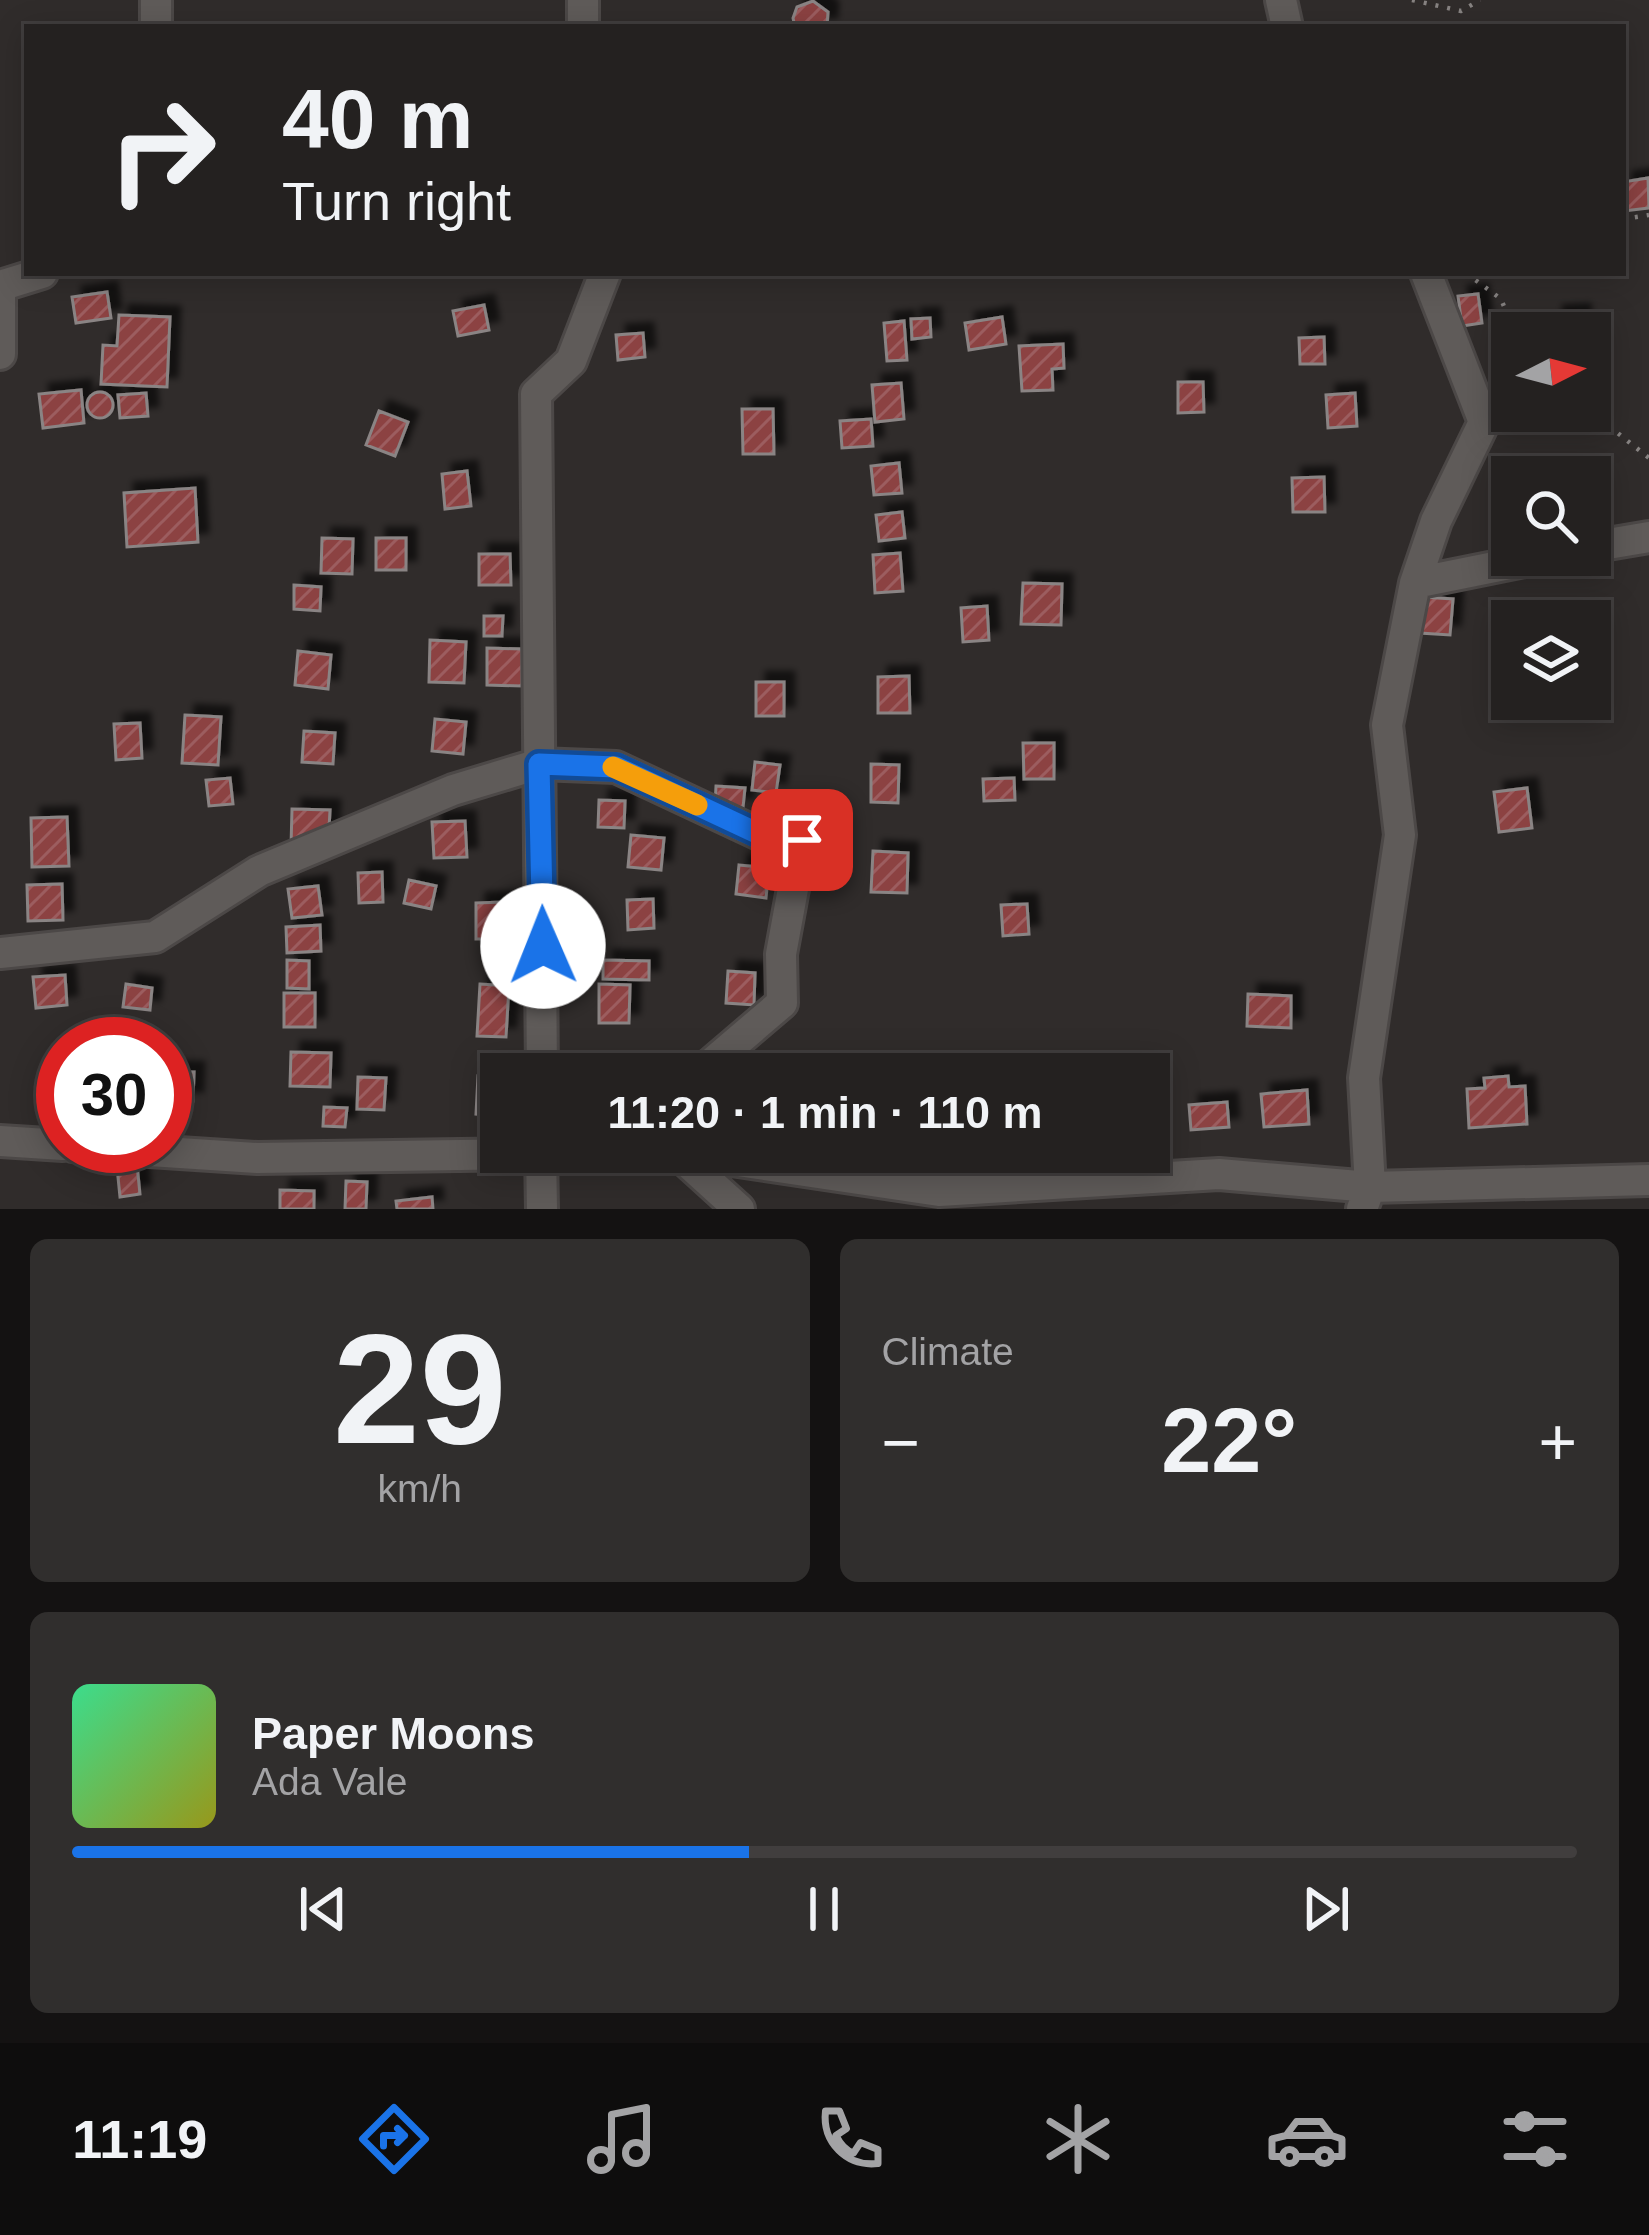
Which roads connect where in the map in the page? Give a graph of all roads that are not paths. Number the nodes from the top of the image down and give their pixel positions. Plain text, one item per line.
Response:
1 (32, 276) edge
2 (604, 276) edge
3 (1427, 276) edge
4 (0, 286) edge
5 (0, 296) edge
6 (0, 354) edge
7 (1649, 537) edge
8 (1611, 543) edge
9 (1491, 568) edge
10 (1415, 584) junction
11 (539, 764) junction
12 (0, 952) edge
13 (542, 1053) edge
14 (724, 1053) edge
15 (0, 1141) edge
16 (36, 1143) edge
17 (192, 1154) edge
18 (480, 1154) edge
19 (541, 1173) edge
20 (700, 1173) edge
21 (818, 1173) edge
22 (1649, 1180) edge
23 (1366, 1198) edge
24 (542, 1209) edge
25 (740, 1209) edge

1 - 4 street
2 - 11 street
3 - 10 street
5 - 6 street
7 - 8 street
9 - 10 street
10 - 23 street
11 - 12 street
11 - 13 street
11 - 14 street
15 - 16 street
17 - 18 street
19 - 24 street
20 - 25 street
21 - 23 street
22 - 23 street

